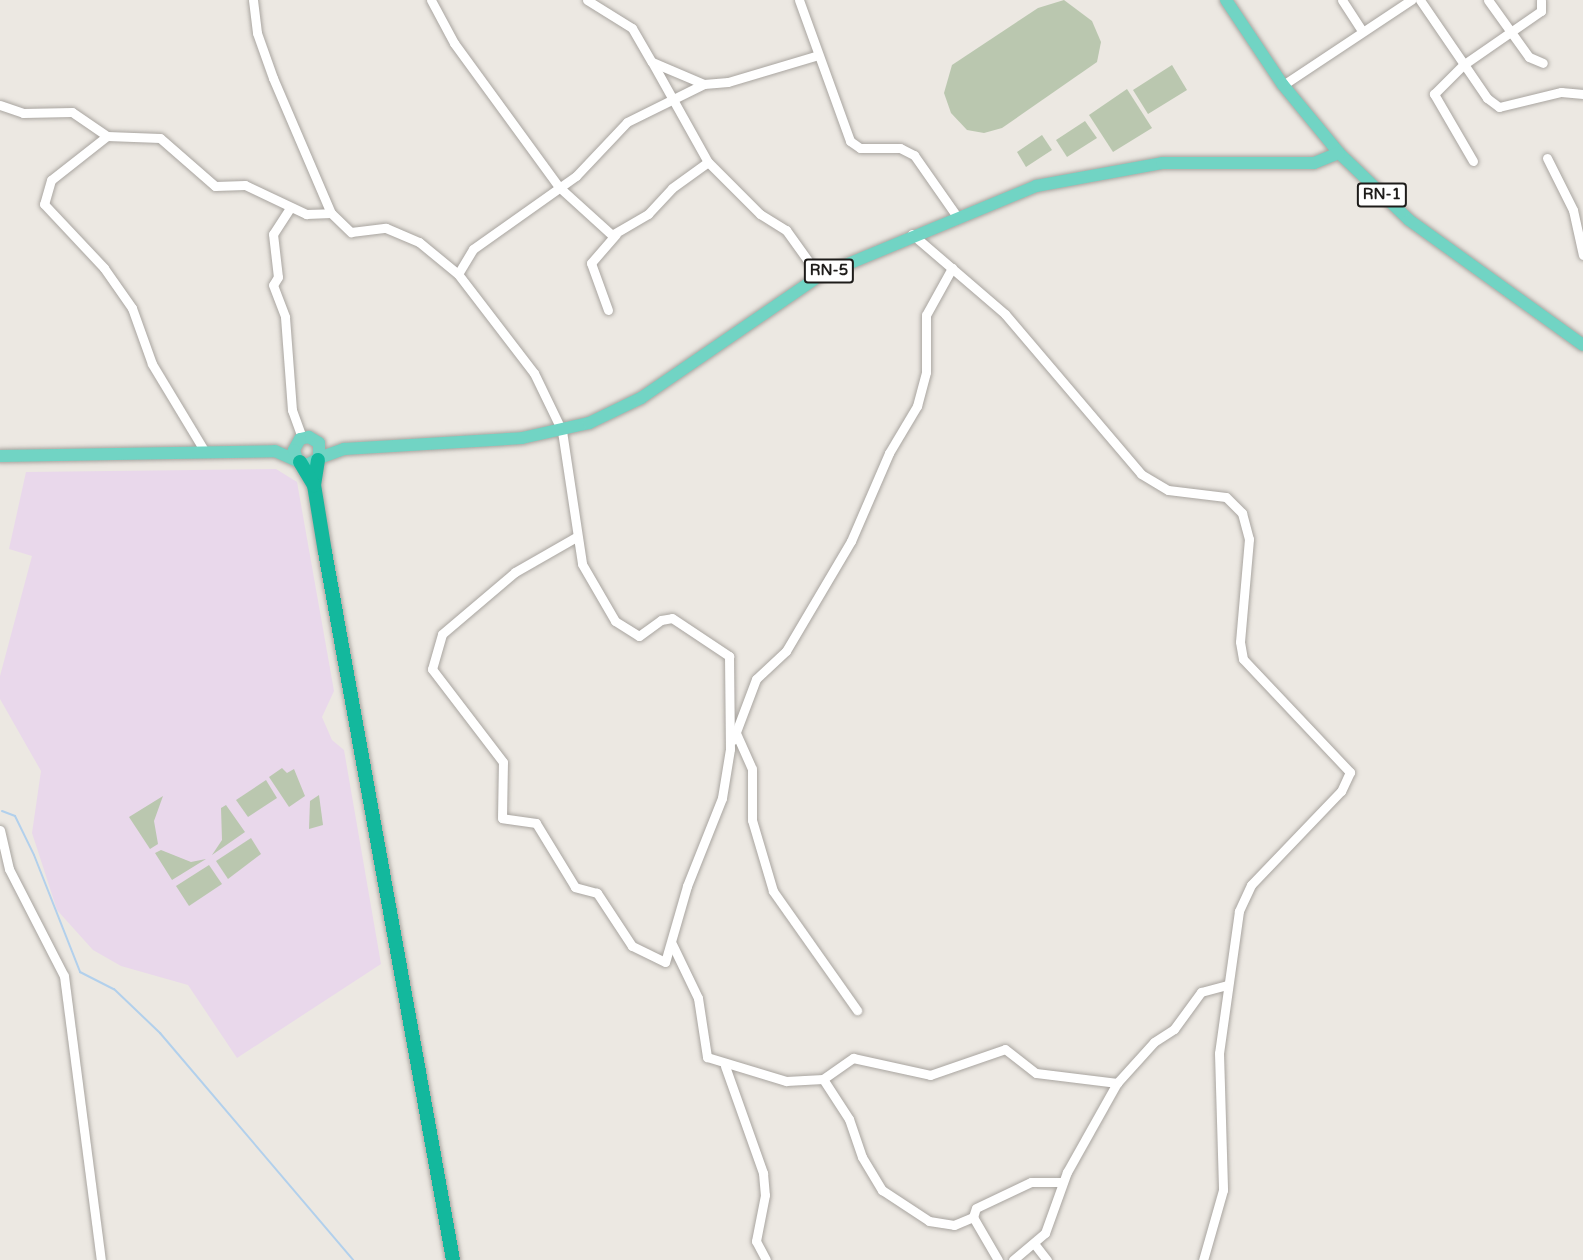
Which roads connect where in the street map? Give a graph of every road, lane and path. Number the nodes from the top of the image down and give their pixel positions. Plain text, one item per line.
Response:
1 (254, 0) edge
2 (431, 0) edge
3 (587, 0) edge
4 (800, 0) edge
5 (1226, 0) edge
6 (1342, 0) edge
7 (1411, 0) edge
8 (1420, 0) edge
9 (1488, 0) edge
10 (1541, 0) edge
11 (1362, 31) junction
12 (1510, 32) junction
13 (815, 56) junction
14 (652, 62) junction
15 (1543, 63) dead end
16 (1463, 65) junction
17 (704, 84) junction
18 (1283, 85) junction
19 (1583, 94) edge
20 (673, 101) junction
21 (0, 105) edge
22 (106, 136) junction
23 (1339, 153) junction
24 (1547, 158) dead end
25 (1473, 161) dead end
26 (708, 162) junction
27 (559, 187) junction
28 (290, 208) junction
29 (332, 213) junction
30 (956, 215) junction
31 (616, 234) junction
32 (912, 234) junction
33 (1583, 255) edge
34 (952, 268) junction
35 (458, 274) junction
36 (819, 276) junction
37 (608, 310) dead end
38 (1583, 345) edge
39 (562, 431) junction
40 (300, 440) junction
41 (316, 440) junction
42 (344, 449) junction
43 (275, 451) junction
44 (205, 452) junction
45 (0, 456) edge
46 (319, 459) junction
47 (298, 461) junction
48 (314, 485) junction
49 (576, 537) junction
50 (736, 733) junction
51 (730, 749) junction
52 (0, 830) edge
53 (672, 944) junction
54 (1228, 985) junction
55 (856, 1011) dead end
56 (725, 1066) junction
57 (823, 1079) junction
58 (1117, 1083) junction
59 (1062, 1182) junction
60 (973, 1217) junction
61 (1036, 1245) junction
62 (101, 1260) edge
63 (453, 1260) edge
64 (766, 1260) edge
65 (998, 1260) edge
66 (1013, 1260) edge
67 (1047, 1260) edge
68 (1203, 1260) edge

1 - 29 street
2 - 27 street
3 - 14 street
4 - 13 street
5 - 18 main road, RN-1
6 - 11 street
7 - 11 street
8 - 16 street
9 - 12 street
10 - 12 street
11 - 18 street
12 - 15 street
12 - 16 street
13 - 17 street
13 - 30 street
14 - 17 street
14 - 20 street
16 - 19 street
16 - 25 street
17 - 20 street
18 - 23 main road, RN-1
20 - 26 street
20 - 27 street
21 - 22 street
22 - 28 street
22 - 44 street
23 - 30 main road, RN-5
23 - 38 main road, RN-1
24 - 33 street
26 - 31 street
26 - 36 street
27 - 31 street
27 - 35 street
28 - 29 street
28 - 40 street
29 - 35 street
30 - 32 main road, RN-5
31 - 37 street
32 - 34 street
32 - 36 main road, RN-5
34 - 50 street
34 - 54 street
35 - 39 street
36 - 39 main road, RN-5
39 - 42 main road, RN-5
39 - 49 street
40 - 41 main road
40 - 43 main road
40 - 47 main road
41 - 42 main road, RN-5
41 - 46 main road
42 - 46 main road, RN-5
43 - 44 main road
43 - 47 main road
44 - 45 main road
46 - 47 main road
46 - 48 highway
47 - 48 highway
48 - 63 highway
49 - 51 street
49 - 53 street
50 - 51 street
50 - 55 street
51 - 53 street
52 - 62 street
53 - 56 street
54 - 58 street
54 - 68 street
56 - 57 street
56 - 64 street
57 - 58 street
57 - 60 street
58 - 59 street
59 - 60 street
59 - 61 street
60 - 65 street
61 - 66 street
61 - 67 street

